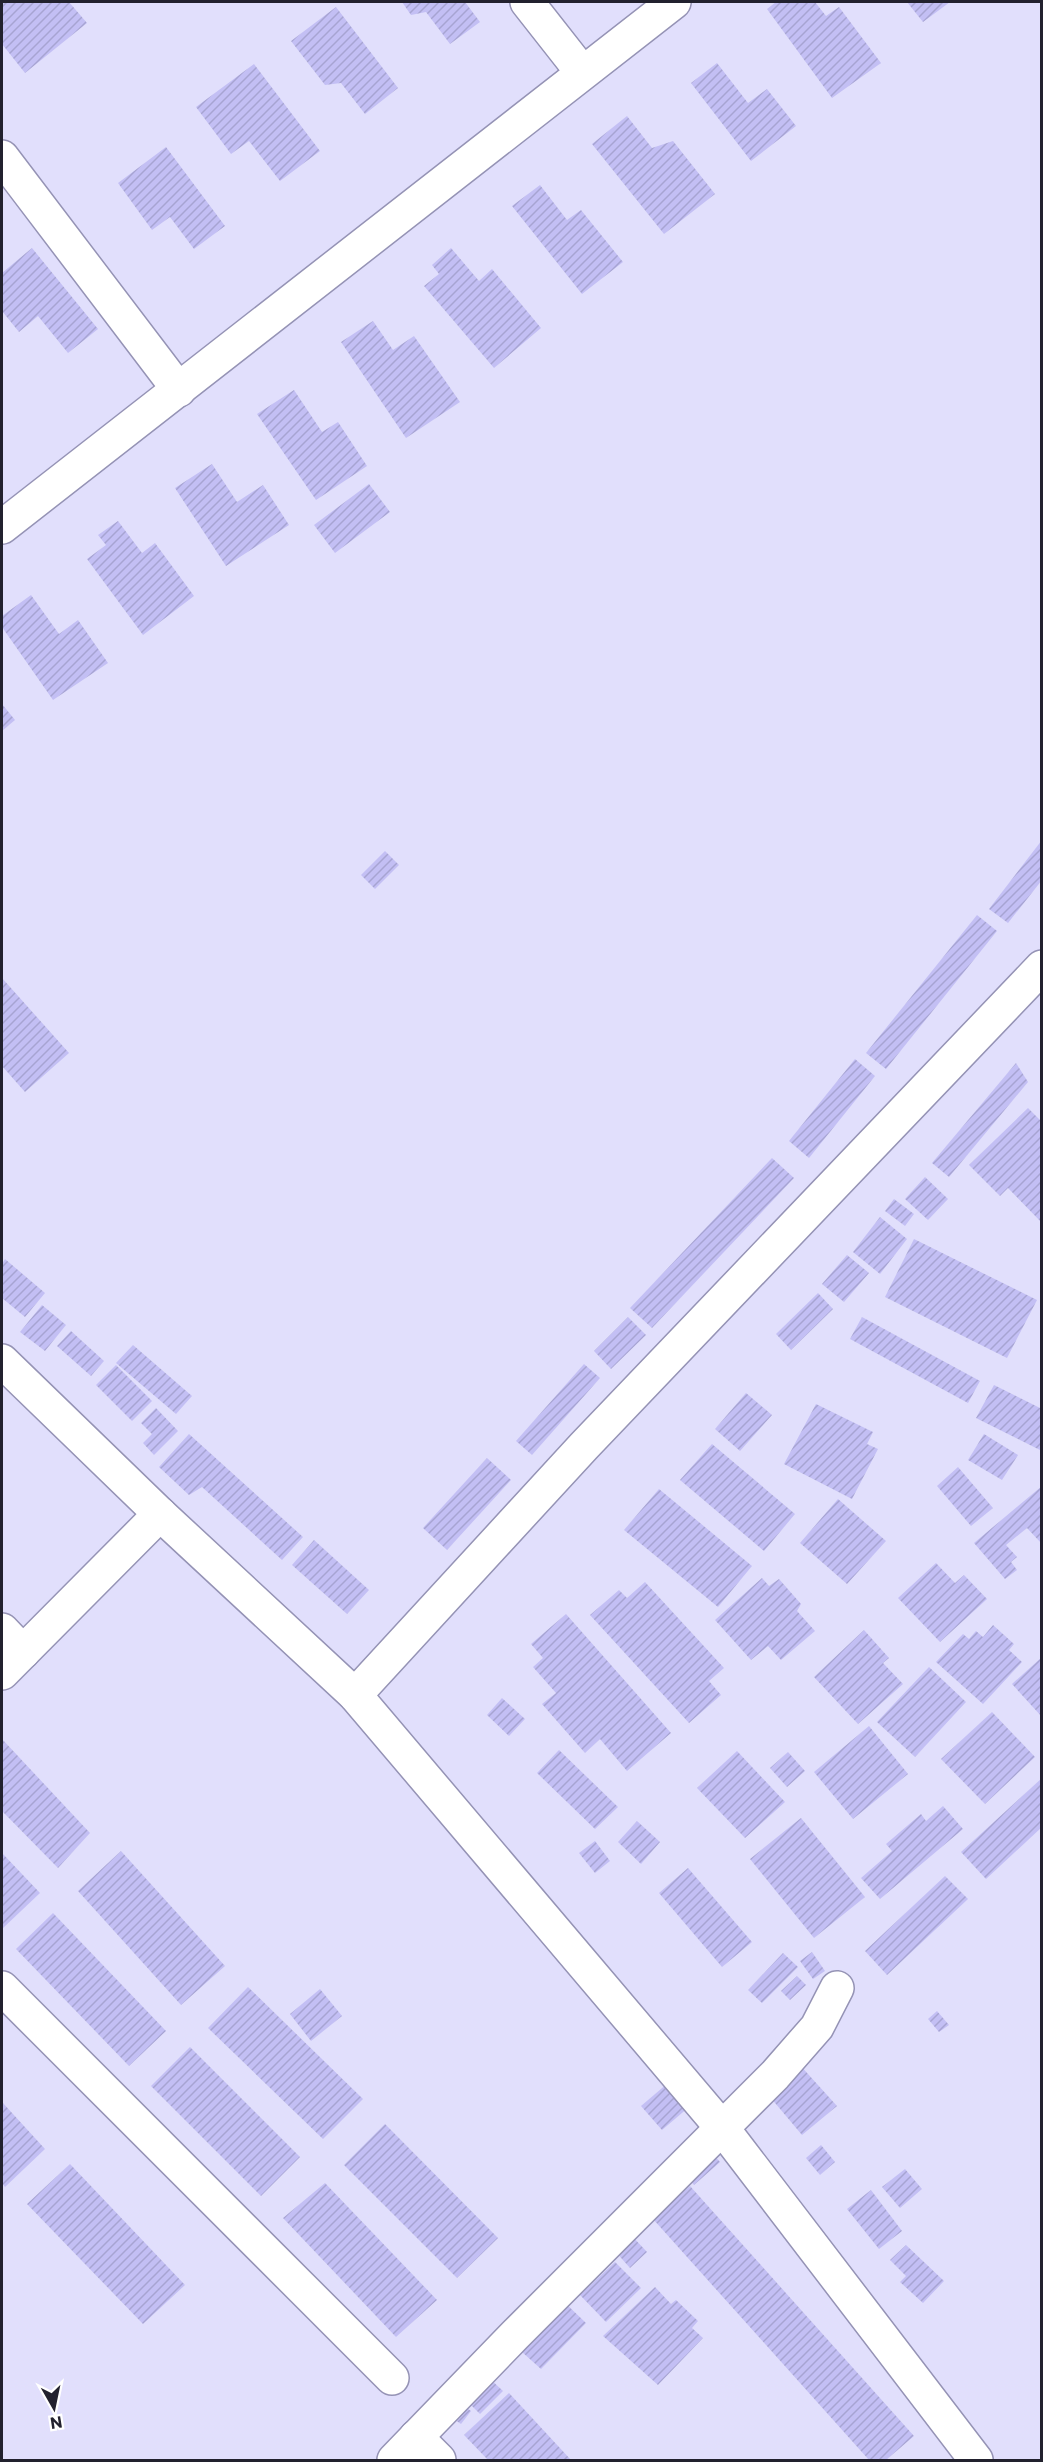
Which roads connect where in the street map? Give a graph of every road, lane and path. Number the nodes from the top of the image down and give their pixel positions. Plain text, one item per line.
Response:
1 (527, 2) edge
2 (674, 2) edge
3 (582, 72) junction
4 (2, 157) edge
5 (179, 390) junction
6 (2, 527) edge
7 (1041, 967) edge
8 (2, 1361) edge
9 (160, 1514) junction
10 (9, 1652) edge
11 (355, 1695) junction
12 (2, 1988) edge
13 (837, 1988) dead end
14 (723, 2129) junction
15 (392, 2378) dead end
16 (416, 2437) junction
17 (394, 2460) edge
18 (439, 2460) edge
19 (976, 2460) edge

1 - 3 street
2 - 3 street
3 - 5 street
4 - 5 street
5 - 6 street
7 - 11 street
8 - 9 street
9 - 10 street
9 - 11 street
11 - 14 street
12 - 15 street
13 - 14 street
14 - 16 street
14 - 19 street
16 - 17 street
16 - 18 street

